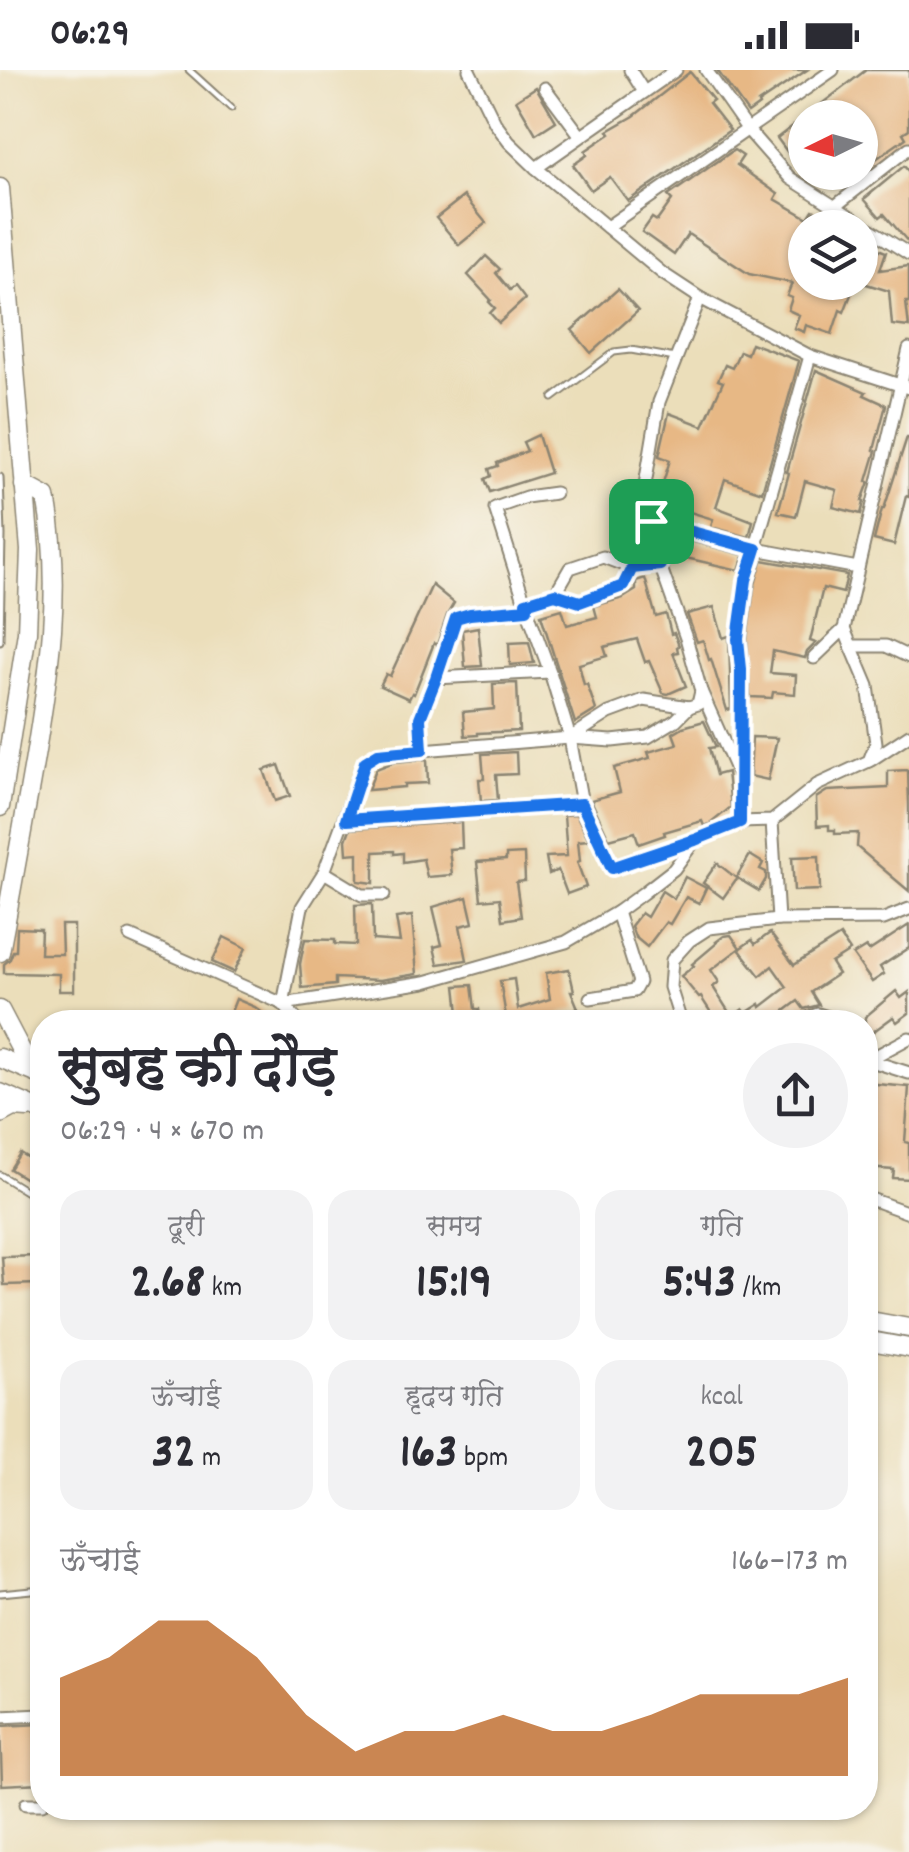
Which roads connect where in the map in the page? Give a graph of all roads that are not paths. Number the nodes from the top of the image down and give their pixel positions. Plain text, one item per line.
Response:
1 (189, 70) edge
2 (469, 70) edge
3 (630, 70) edge
4 (676, 70) edge
5 (706, 70) edge
6 (833, 70) edge
7 (545, 88) dead end
8 (644, 92) junction
9 (231, 108) dead end
10 (748, 130) junction
11 (580, 135) junction
12 (909, 148) edge
13 (536, 168) junction
14 (0, 188) edge
15 (834, 207) junction
16 (607, 227) junction
17 (909, 254) edge
18 (700, 298) junction
19 (909, 349) edge
20 (810, 356) junction
21 (676, 358) junction
22 (904, 387) edge
23 (554, 398) dead end
24 (0, 477) edge
25 (24, 485) junction
26 (555, 493) dead end
27 (651, 521) junction
28 (756, 549) junction
29 (660, 565) junction
30 (632, 568) junction
31 (858, 568) junction
32 (555, 594) junction
33 (526, 606) junction
34 (844, 629) junction
35 (0, 641) edge
36 (851, 646) junction
37 (909, 657) edge
38 (814, 658) dead end
39 (550, 672) junction
40 (436, 678) junction
41 (702, 691) junction
42 (689, 707) junction
43 (909, 735) edge
44 (570, 738) junction
45 (422, 750) junction
46 (870, 760) junction
47 (740, 780) junction
48 (582, 804) junction
49 (0, 807) edge
50 (346, 820) junction
51 (740, 822) junction
52 (772, 822) junction
53 (695, 840) junction
54 (324, 872) junction
55 (384, 895) dead end
56 (909, 909) edge
57 (618, 912) junction
58 (778, 920) junction
59 (130, 936) dead end
60 (0, 952) edge
61 (590, 998) dead end
62 (283, 1004) junction
63 (0, 1010) edge
64 (289, 1010) edge
65 (677, 1010) edge
66 (909, 1038) edge
67 (878, 1054) edge
68 (0, 1058) edge
69 (30, 1061) edge
70 (878, 1062) edge
71 (30, 1070) edge
72 (909, 1073) edge
73 (0, 1093) edge
74 (30, 1107) edge
75 (30, 1108) edge
76 (0, 1114) edge
77 (0, 1175) edge
78 (30, 1194) edge
79 (878, 1202) edge
80 (909, 1214) edge
81 (878, 1322) edge
82 (909, 1328) edge
83 (878, 1342) edge
84 (909, 1348) edge
85 (30, 1590) edge
86 (0, 1593) edge
87 (30, 1716) edge
88 (0, 1717) edge
89 (26, 1804) dead end
90 (30, 1804) edge

1 - 9 lane
2 - 13 street
3 - 8 street
4 - 8 street
5 - 10 street
6 - 10 street
7 - 11 street
8 - 11 street
10 - 15 street
10 - 16 street
11 - 13 street
12 - 15 street
13 - 16 street
14 - 25 main road
15 - 17 street
16 - 18 street
18 - 20 street
18 - 21 street
19 - 22 street
20 - 22 street
20 - 28 street
21 - 23 lane
21 - 27 street
22 - 31 street
24 - 35 lane
25 - 49 main road
25 - 60 main road
26 - 33 street
27 - 28 street
27 - 29 street
28 - 31 street
28 - 47 street
29 - 30 street
29 - 41 street
30 - 32 street
30 - 32 street
31 - 34 street
32 - 33 street
33 - 39 street
33 - 40 street
34 - 36 street
34 - 38 street
36 - 37 street
36 - 46 street
39 - 40 street
39 - 44 street
40 - 45 street
41 - 42 street
41 - 47 street
42 - 44 street
42 - 44 street
43 - 46 street
44 - 45 street
44 - 48 street
45 - 50 street
46 - 52 street
47 - 51 street
48 - 50 street
48 - 53 street
50 - 54 street
51 - 52 street
51 - 53 street
52 - 58 street
53 - 57 street
54 - 55 street
54 - 62 street
56 - 58 street
57 - 61 street
57 - 62 street
58 - 65 street
59 - 62 street
62 - 64 street
63 - 69 main road
66 - 67 street
68 - 71 main road
70 - 72 street
73 - 74 main road
75 - 76 main road
77 - 78 lane
79 - 80 street
81 - 82 main road
83 - 84 main road
85 - 86 lane
87 - 88 street
89 - 90 street

